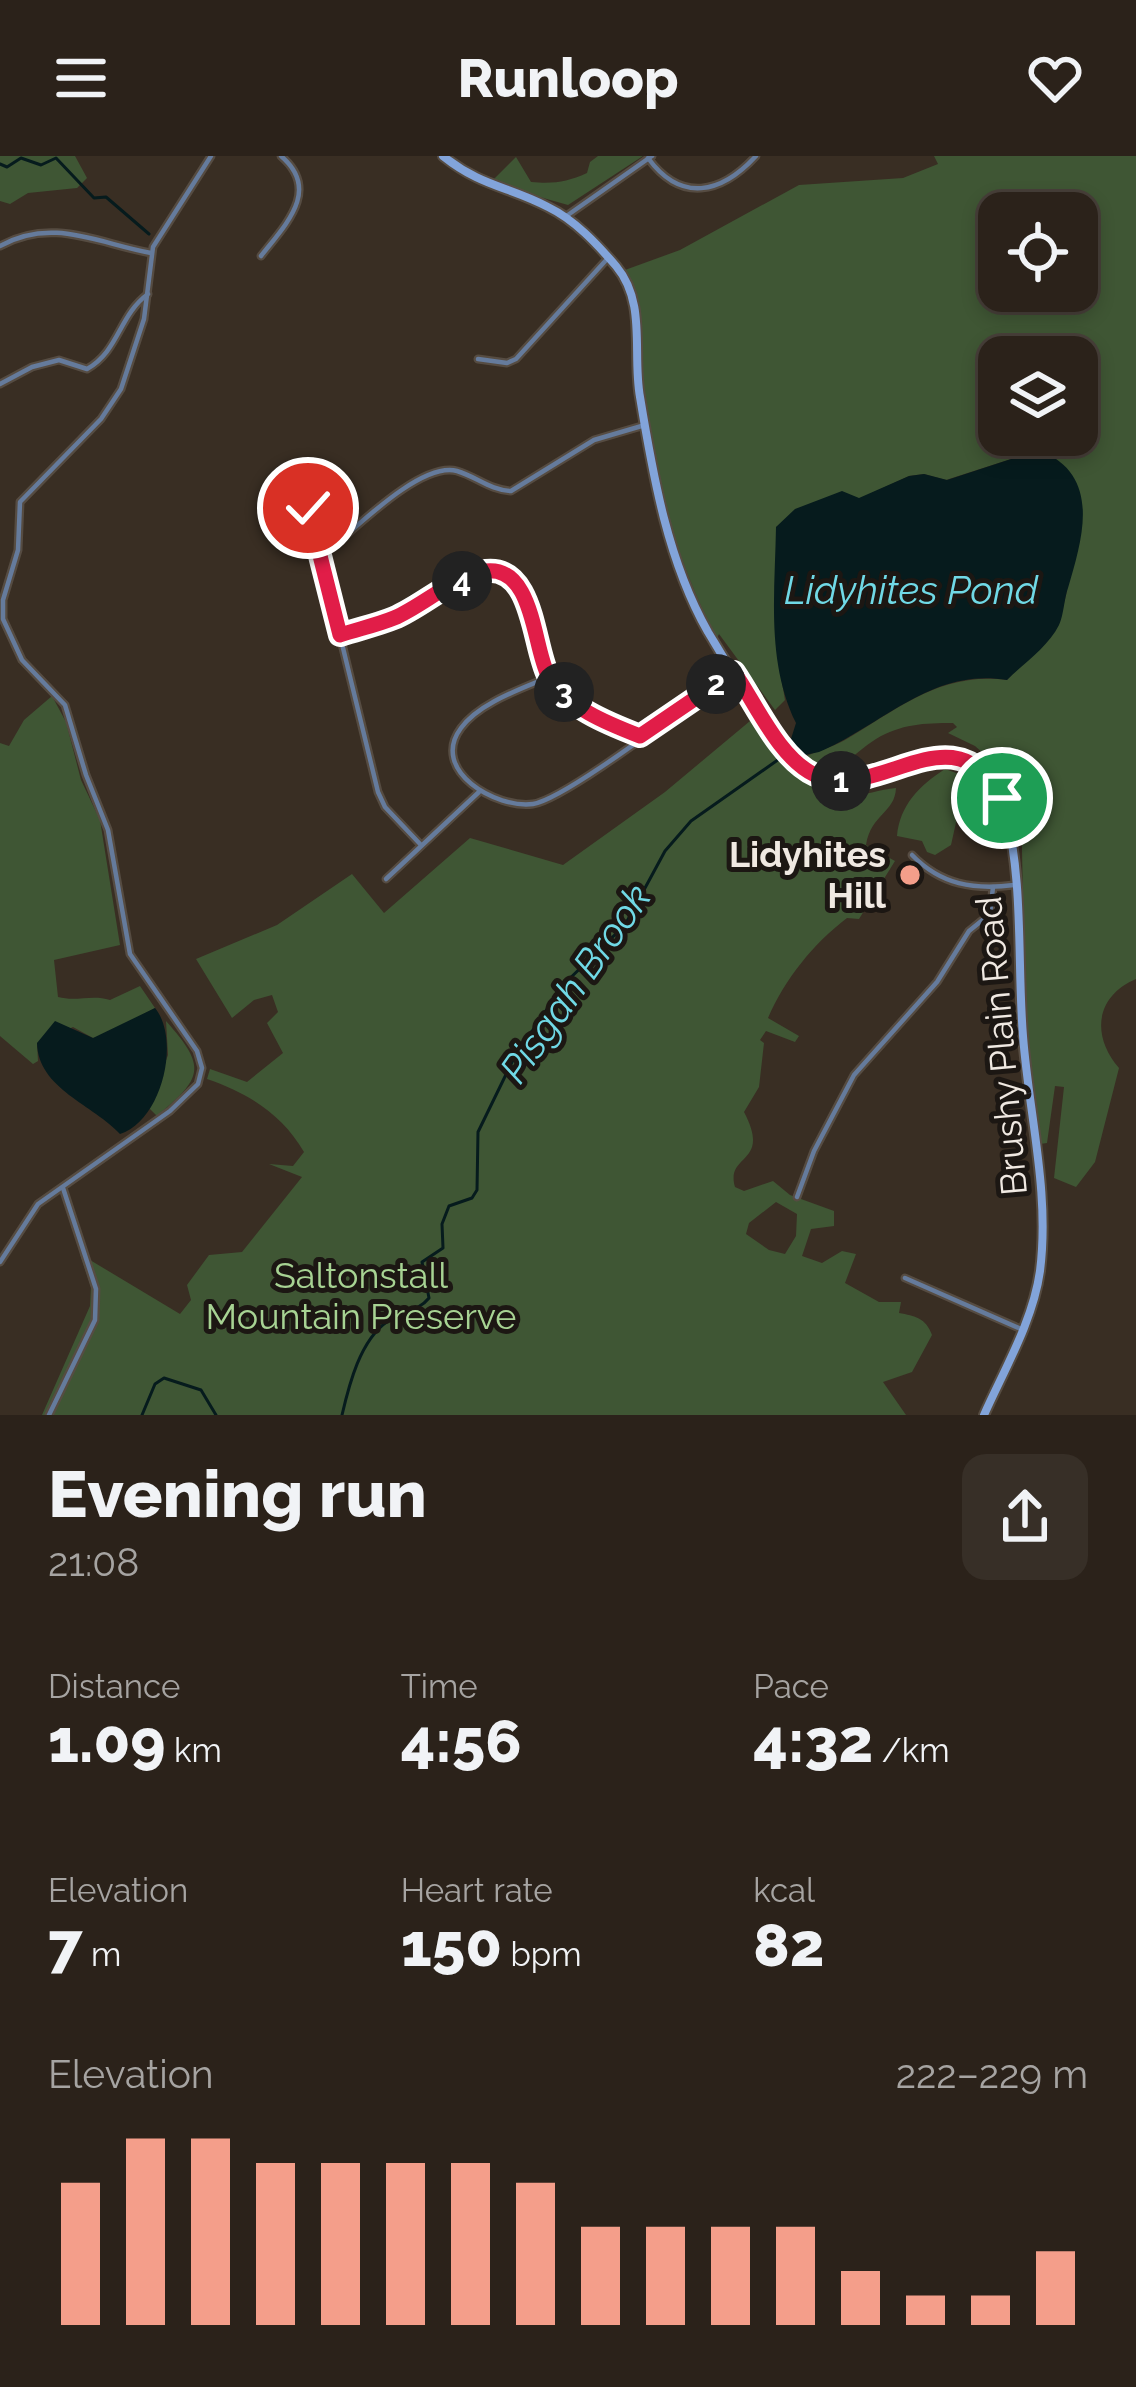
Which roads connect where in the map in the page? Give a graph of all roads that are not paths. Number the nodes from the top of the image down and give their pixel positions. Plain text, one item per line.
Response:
1 (211, 156) edge
2 (281, 156) edge
3 (443, 156) edge
4 (756, 156) edge
5 (650, 157) edge
6 (565, 217) junction
7 (0, 246) edge
8 (151, 254) junction
9 (262, 256) dead end
10 (608, 258) junction
11 (148, 294) junction
12 (478, 359) dead end
13 (0, 384) edge
14 (645, 425) junction
15 (308, 508) dead end
16 (322, 556) junction
17 (1, 609) edge
18 (340, 635) junction
19 (734, 672) junction
20 (549, 677) junction
21 (640, 736) junction
22 (478, 791) junction
23 (422, 844) junction
24 (912, 855) dead end
25 (386, 879) dead end
26 (1014, 885) junction
27 (992, 887) junction
28 (63, 1188) junction
29 (797, 1197) dead end
30 (0, 1262) edge
31 (905, 1278) dead end
32 (1022, 1329) junction
33 (49, 1415) edge
34 (984, 1415) edge

1 - 8 street
2 - 9 street
3 - 6 main road, Brushy Plain Road
4 - 5 street
5 - 6 street
6 - 10 main road, Brushy Plain Road
7 - 8 street
8 - 11 street
10 - 12 street
10 - 14 main road, Brushy Plain Road
11 - 13 street
11 - 17 street
14 - 16 street
14 - 19 main road, Brushy Plain Road
15 - 16 street
16 - 18 street
17 - 28 street
18 - 20 street
18 - 23 street
19 - 21 street
19 - 26 main road, Brushy Plain Road
20 - 21 street
20 - 22 street
21 - 22 street
22 - 23 street
23 - 25 street
24 - 27 street
26 - 27 street
26 - 32 main road, Brushy Plain Road
27 - 29 street
28 - 30 street
28 - 33 street
31 - 32 street
32 - 34 main road, Brushy Plain Road

